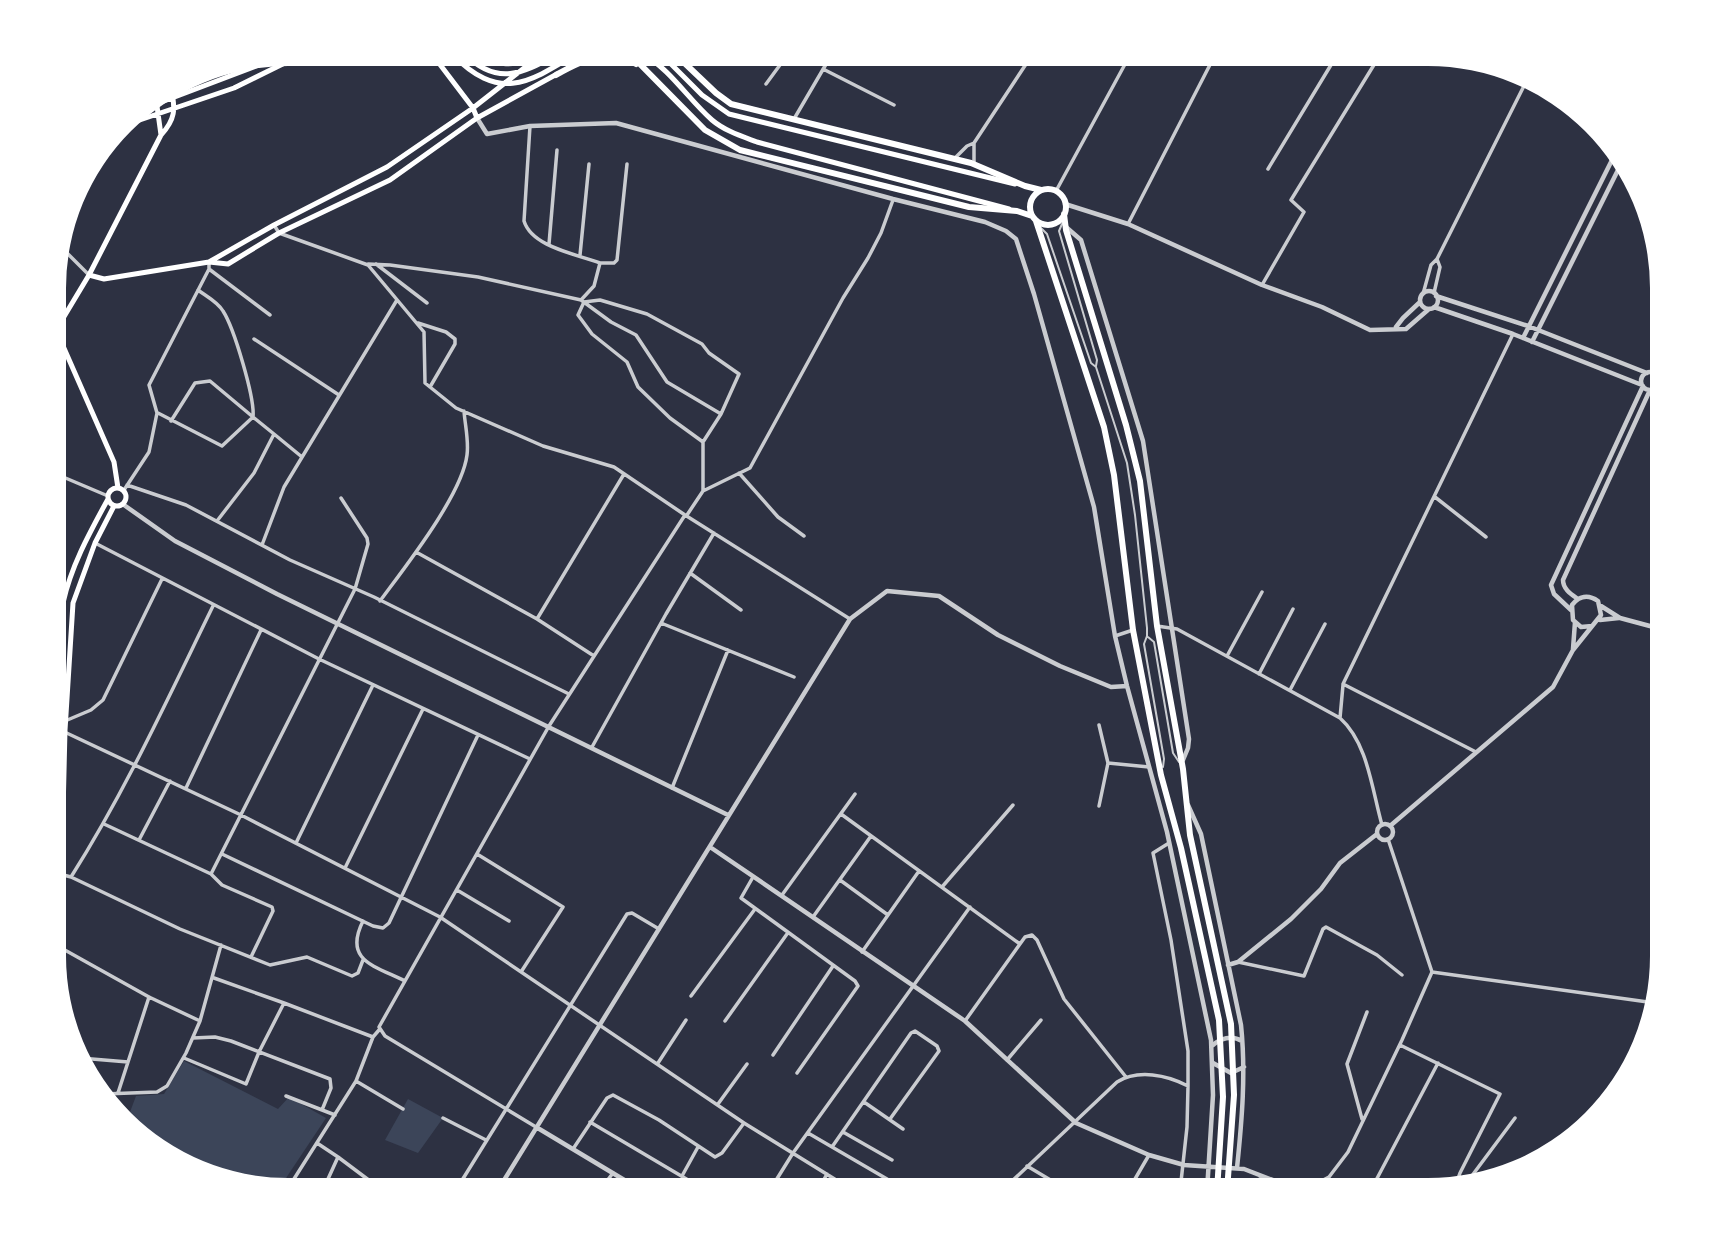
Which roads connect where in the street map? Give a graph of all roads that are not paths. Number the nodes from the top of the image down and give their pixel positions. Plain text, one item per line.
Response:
1 (441, 66) edge
2 (465, 66) edge
3 (482, 66) edge
4 (521, 66) edge
5 (537, 66) edge
6 (556, 66) edge
7 (569, 66) edge
8 (571, 66) edge
9 (640, 66) edge
10 (642, 66) edge
11 (660, 66) edge
12 (673, 66) edge
13 (688, 66) edge
14 (779, 66) edge
15 (277, 67) edge
16 (1024, 67) edge
17 (1124, 67) edge
18 (1209, 67) edge
19 (1330, 67) edge
20 (1373, 67) edge
21 (823, 69) joint
22 (646, 70) junction
23 (240, 72) edge
24 (556, 75) junction
25 (766, 84) dead end
26 (1523, 89) edge
27 (180, 95) edge
28 (174, 99) edge
29 (894, 105) dead end
30 (175, 107) junction
31 (473, 108) junction
32 (158, 110) edge
33 (158, 113) junction
34 (150, 116) edge
35 (477, 118) junction
36 (794, 120) junction
37 (530, 126) junction
38 (161, 135) junction
39 (974, 143) junction
40 (557, 150) dead end
41 (954, 159) junction
42 (1610, 163) edge
43 (589, 164) dead end
44 (627, 164) dead end
45 (974, 164) junction
46 (1268, 169) dead end
47 (1617, 173) edge
48 (1025, 186) junction
49 (1041, 190) junction
50 (1056, 191) junction
51 (893, 199) junction
52 (1066, 204) junction
53 (1017, 211) junction
54 (1065, 220) junction
55 (1035, 221) junction
56 (1128, 224) junction
57 (274, 225) junction
58 (279, 233) junction
59 (549, 244) junction
60 (69, 255) edge
61 (580, 255) junction
62 (1437, 259) junction
63 (376, 263) junction
64 (600, 263) junction
65 (209, 265) junction
66 (366, 265) junction
67 (89, 275) junction
68 (1262, 285) junction
69 (197, 289) junction
70 (1423, 294) junction
71 (1435, 294) junction
72 (397, 300) junction
73 (582, 301) junction
74 (1420, 302) junction
75 (428, 303) dead end
76 (1431, 308) junction
77 (66, 313) edge
78 (270, 315) dead end
79 (416, 322) junction
80 (1396, 327) junction
81 (1528, 327) junction
82 (1538, 331) junction
83 (1513, 334) junction
84 (1523, 338) junction
85 (254, 339) dead end
86 (1532, 342) junction
87 (66, 353) edge
88 (1096, 367) junction
89 (1647, 373) joint
90 (1643, 385) junction
91 (430, 387) junction
92 (1649, 389) edge
93 (1649, 392) edge
94 (340, 395) junction
95 (464, 411) junction
96 (157, 413) junction
97 (721, 414) junction
98 (253, 417) junction
99 (171, 421) junction
100 (274, 434) junction
101 (703, 442) junction
102 (303, 457) junction
103 (739, 473) junction
104 (624, 474) junction
105 (66, 479) edge
106 (123, 488) junction
107 (703, 491) junction
108 (1434, 496) junction
109 (108, 497) junction
110 (341, 498) dead end
111 (124, 505) junction
112 (114, 506) junction
113 (686, 515) junction
114 (217, 521) junction
115 (715, 533) junction
116 (804, 536) dead end
117 (1486, 537) dead end
118 (95, 543) junction
119 (262, 545) junction
120 (416, 552) junction
121 (690, 573) junction
122 (162, 579) junction
123 (355, 589) junction
124 (1262, 592) dead end
125 (66, 593) edge
126 (1578, 599) junction
127 (380, 601) junction
128 (213, 606) junction
129 (1601, 606) junction
130 (1293, 609) dead end
131 (741, 610) dead end
132 (1571, 610) junction
133 (1620, 618) junction
134 (537, 619) junction
135 (850, 619) junction
136 (1600, 620) junction
137 (1575, 622) junction
138 (661, 623) junction
139 (337, 624) junction
140 (1325, 624) dead end
141 (1157, 626) junction
142 (1592, 626) junction
143 (1649, 626) edge
144 (1171, 628) junction
145 (261, 630) junction
146 (1133, 630) junction
147 (1115, 636) junction
148 (1147, 636) junction
149 (728, 650) junction
150 (1573, 650) junction
151 (594, 656) junction
152 (1227, 656) junction
153 (319, 659) junction
154 (1259, 674) junction
155 (794, 677) dead end
156 (1343, 684) junction
157 (373, 685) junction
158 (1127, 686) junction
159 (1290, 690) junction
160 (569, 694) junction
161 (67, 697) edge
162 (423, 709) junction
163 (1340, 718) junction
164 (67, 720) edge
165 (1099, 725) dead end
166 (549, 726) junction
167 (67, 731) edge
168 (478, 735) junction
169 (592, 747) junction
170 (1476, 752) junction
171 (530, 759) junction
172 (1108, 763) junction
173 (136, 765) junction
174 (1183, 765) junction
175 (1149, 767) junction
176 (1161, 775) junction
177 (1152, 777) junction
178 (170, 781) junction
179 (186, 788) junction
180 (673, 788) junction
181 (855, 794) dead end
182 (1187, 801) junction
183 (1013, 805) dead end
184 (1099, 806) dead end
185 (841, 814) junction
186 (241, 815) junction
187 (727, 815) junction
188 (104, 824) junction
189 (1382, 825) junction
190 (1390, 826) junction
191 (1377, 834) junction
192 (872, 836) junction
193 (1388, 839) junction
194 (139, 840) junction
195 (296, 843) junction
196 (1169, 843) junction
197 (710, 847) junction
198 (477, 853) junction
199 (222, 854) junction
200 (345, 867) junction
201 (919, 871) junction
202 (211, 874) junction
203 (67, 876) edge
204 (71, 877) junction
205 (753, 877) junction
206 (840, 880) junction
207 (942, 887) junction
208 (456, 889) junction
209 (400, 896) junction
210 (781, 897) junction
211 (970, 907) junction
212 (755, 909) junction
213 (888, 915) junction
214 (440, 917) junction
215 (813, 918) junction
216 (363, 921) junction
217 (509, 921) dead end
218 (660, 929) junction
219 (787, 934) junction
220 (1020, 944) junction
221 (221, 945) junction
222 (67, 951) edge
223 (862, 953) junction
224 (251, 957) junction
225 (363, 960) junction
226 (1238, 962) junction
227 (1228, 965) junction
228 (833, 966) junction
229 (520, 972) junction
230 (1432, 972) junction
231 (1402, 975) dead end
232 (214, 978) junction
233 (405, 981) junction
234 (914, 986) junction
235 (691, 996) dead end
236 (149, 997) junction
237 (1644, 1002) edge
238 (284, 1003) junction
239 (569, 1006) junction
240 (1367, 1012) dead end
241 (686, 1020) dead end
242 (725, 1020) dead end
243 (1041, 1020) dead end
244 (200, 1021) junction
245 (965, 1021) junction
246 (598, 1025) junction
247 (379, 1030) junction
248 (373, 1037) junction
249 (193, 1038) junction
250 (1243, 1042) junction
251 (1400, 1045) junction
252 (1212, 1047) junction
253 (259, 1052) junction
254 (773, 1055) dead end
255 (184, 1058) junction
256 (92, 1059) edge
257 (1007, 1059) junction
258 (128, 1062) junction
259 (658, 1063) junction
260 (1213, 1063) junction
261 (1438, 1063) junction
262 (747, 1064) dead end
263 (1245, 1067) junction
264 (797, 1073) dead end
265 (1126, 1077) junction
266 (356, 1082) junction
267 (1188, 1086) junction
268 (114, 1093) edge
269 (118, 1093) junction
270 (286, 1096) dead end
271 (864, 1101) junction
272 (718, 1104) junction
273 (402, 1109) dead end
274 (322, 1111) junction
275 (505, 1111) junction
276 (335, 1115) junction
277 (443, 1118) dead end
278 (1515, 1118) dead end
279 (890, 1119) junction
280 (1363, 1121) junction
281 (590, 1122) junction
282 (744, 1123) junction
283 (1076, 1123) junction
284 (536, 1127) junction
285 (903, 1129) dead end
286 (843, 1132) junction
287 (808, 1133) junction
288 (486, 1140) junction
289 (317, 1143) junction
290 (699, 1147) junction
291 (832, 1147) junction
292 (573, 1149) junction
293 (793, 1153) junction
294 (1149, 1155) junction
295 (338, 1157) junction
296 (892, 1160) dead end
297 (1027, 1166) junction
298 (1184, 1166) junction
299 (1208, 1166) junction
300 (1237, 1168) junction
301 (613, 1173) junction
302 (1474, 1173) edge
303 (827, 1174) junction
304 (682, 1176) junction
305 (1261, 1176) joint
306 (1459, 1176) edge
307 (295, 1178) edge
308 (328, 1178) edge
309 (366, 1178) edge
310 (463, 1178) edge
311 (505, 1178) edge
312 (609, 1178) edge
313 (621, 1178) edge
314 (685, 1178) edge
315 (778, 1178) edge
316 (825, 1178) edge
317 (833, 1178) edge
318 (885, 1178) edge
319 (1015, 1178) edge
320 (1047, 1178) edge
321 (1136, 1178) edge
322 (1182, 1178) edge
323 (1208, 1178) edge
324 (1218, 1178) edge
325 (1228, 1178) edge
326 (1266, 1178) edge
327 (1326, 1178) edge
328 (1377, 1178) edge

1 - 31 main road
2 - 6 main road
3 - 5 main road
4 - 31 main road
7 - 24 main road
8 - 24 highway
9 - 22 highway
10 - 22 highway
11 - 53 main road
12 - 48 main road
13 - 36 highway
14 - 25 street
15 - 30 main road
16 - 39 street
17 - 50 street
18 - 56 street
19 - 46 street
20 - 68 street
21 - 29 street
21 - 36 street
22 - 53 highway
23 - 27 main road
24 - 35 main road
26 - 62 street
28 - 30 main road
30 - 33 main road
30 - 38 main road
31 - 35 main road
31 - 57 main road
32 - 33 main road
33 - 34 main road
33 - 38 main road
35 - 37 street
35 - 58 main road
36 - 41 highway
37 - 51 street
37 - 59 street
38 - 67 main road
39 - 41 street
39 - 45 street
40 - 59 street
41 - 45 highway
42 - 81 street
43 - 61 street
44 - 64 street
45 - 48 highway
47 - 82 street
48 - 49 highway
49 - 50 highway
49 - 55 highway
50 - 52 highway
51 - 103 street
51 - 147 street
52 - 54 highway
52 - 56 street
53 - 55 highway
54 - 55 highway
54 - 88 lane
54 - 141 highway
54 - 144 street
55 - 88 lane
55 - 146 highway
56 - 68 street
57 - 58 street
57 - 65 main road
58 - 65 main road
58 - 66 street
59 - 61 street
60 - 67 street
61 - 64 street
62 - 70 street
62 - 71 street
63 - 66 street
63 - 73 street
63 - 75 street
64 - 73 street
65 - 67 main road
65 - 69 street
65 - 78 street
66 - 72 street
67 - 77 main road
68 - 80 street
69 - 96 street
69 - 98 street
70 - 71 street
70 - 74 street
71 - 76 street
71 - 81 street
72 - 79 street
72 - 94 street
73 - 97 street
73 - 97 street
73 - 101 street
74 - 76 street
74 - 80 street
76 - 80 street
76 - 83 street
79 - 91 street
79 - 91 street
81 - 82 street
81 - 84 street
82 - 86 street
82 - 89 street
83 - 84 street
83 - 108 street
84 - 86 street
85 - 94 street
86 - 90 street
87 - 106 main road
88 - 148 lane
89 - 90 street
90 - 92 street
90 - 132 street
91 - 95 street
93 - 126 street
94 - 102 street
95 - 104 street
95 - 120 street
96 - 99 street
96 - 106 street
97 - 101 street
98 - 99 street
98 - 99 street
98 - 100 street
100 - 102 street
100 - 114 street
101 - 107 street
102 - 119 street
103 - 107 street
103 - 116 street
104 - 113 street
104 - 134 street
105 - 109 street
106 - 109 main road
106 - 111 main road
106 - 114 street
107 - 113 street
108 - 117 street
108 - 156 street
109 - 112 main road
109 - 125 main road
110 - 123 street
111 - 112 main road
111 - 139 street
112 - 118 main road
113 - 115 street
113 - 151 street
114 - 119 street
115 - 121 street
115 - 135 street
118 - 122 street
118 - 161 main road
119 - 123 street
120 - 127 street
120 - 134 street
121 - 131 street
121 - 138 street
122 - 128 street
122 - 164 street
123 - 127 street
123 - 139 street
124 - 152 street
126 - 129 street
126 - 132 street
127 - 160 street
128 - 145 street
128 - 173 street
129 - 133 street
129 - 136 street
130 - 154 street
132 - 137 street
133 - 136 street
133 - 143 street
134 - 151 street
135 - 158 street
135 - 187 street
136 - 142 street
137 - 142 street
137 - 150 street
138 - 149 street
138 - 169 street
139 - 153 street
139 - 166 street
140 - 159 street
141 - 144 street
141 - 174 highway
142 - 150 street
144 - 152 street
144 - 174 street
145 - 153 street
145 - 179 street
146 - 147 street
146 - 176 highway
147 - 158 street
148 - 174 lane
148 - 176 lane
149 - 155 street
149 - 180 street
150 - 170 street
151 - 160 street
152 - 154 street
153 - 157 street
153 - 186 street
154 - 159 street
156 - 163 street
156 - 170 street
157 - 162 street
157 - 195 street
158 - 175 street
159 - 163 street
160 - 166 street
162 - 168 street
162 - 200 street
163 - 189 street
165 - 172 street
166 - 169 street
166 - 171 street
167 - 173 street
168 - 171 street
168 - 209 street
169 - 180 street
170 - 190 street
171 - 198 street
172 - 175 street
172 - 184 street
173 - 178 street
173 - 188 street
174 - 182 highway
175 - 177 street
176 - 177 highway
176 - 324 highway
177 - 196 street
178 - 179 street
178 - 194 street
179 - 186 street
180 - 187 street
181 - 185 street
182 - 227 street
182 - 325 highway
183 - 207 street
185 - 192 street
185 - 210 street
186 - 195 street
186 - 199 street
187 - 197 street
188 - 194 street
188 - 204 street
189 - 190 street
189 - 191 street
190 - 193 street
191 - 193 street
191 - 226 street
192 - 201 street
192 - 206 street
193 - 230 street
194 - 202 street
195 - 200 street
196 - 252 street
196 - 267 street
197 - 205 street
197 - 218 street
198 - 208 street
198 - 229 street
199 - 202 street
199 - 216 street
200 - 209 street
201 - 207 street
201 - 213 street
202 - 224 street
203 - 204 street
204 - 221 street
205 - 210 street
205 - 212 street
206 - 213 street
206 - 215 street
207 - 211 street
208 - 214 street
208 - 217 street
209 - 214 street
209 - 216 street
210 - 215 street
211 - 220 street
211 - 234 street
212 - 219 street
212 - 235 street
213 - 223 street
214 - 229 street
214 - 233 street
215 - 223 street
216 - 225 street
218 - 239 street
218 - 246 street
219 - 228 street
219 - 242 street
220 - 245 street
220 - 265 street
221 - 224 street
221 - 232 street
222 - 236 street
223 - 234 street
224 - 225 street
225 - 233 street
226 - 227 street
226 - 231 street
227 - 250 street
228 - 254 street
228 - 264 street
229 - 239 street
230 - 237 street
230 - 251 street
232 - 238 street
232 - 244 street
233 - 247 street
234 - 245 street
234 - 287 street
236 - 244 street
236 - 258 street
238 - 248 street
238 - 253 street
239 - 246 street
239 - 275 street
240 - 280 street
241 - 259 street
243 - 257 street
244 - 249 street
245 - 257 street
246 - 259 street
246 - 284 street
247 - 248 street
247 - 275 street
248 - 266 street
249 - 253 street
249 - 255 street
250 - 252 street
250 - 263 street
251 - 261 street
251 - 280 street
252 - 260 street
253 - 255 street
253 - 274 street
255 - 269 street
256 - 258 street
257 - 283 street
258 - 269 street
259 - 272 street
260 - 263 street
260 - 299 street
261 - 306 street
261 - 328 street
262 - 272 street
263 - 300 street
265 - 267 street
265 - 283 street
266 - 273 street
266 - 276 street
267 - 298 street
268 - 269 street
270 - 274 street
271 - 279 street
271 - 279 street
271 - 286 street
272 - 282 street
274 - 276 street
275 - 284 street
275 - 288 street
276 - 289 street
277 - 288 street
278 - 302 street
279 - 285 street
280 - 327 street
281 - 290 street
281 - 292 street
281 - 304 street
282 - 290 street
282 - 293 street
283 - 294 street
283 - 297 street
284 - 292 street
284 - 311 street
286 - 291 street
286 - 296 street
287 - 291 street
287 - 293 street
288 - 310 street
289 - 295 street
289 - 307 street
290 - 304 street
291 - 318 street
292 - 301 street
293 - 303 street
293 - 315 street
294 - 298 street
294 - 321 street
295 - 308 street
295 - 309 street
297 - 319 street
297 - 320 street
298 - 299 street
298 - 322 street
299 - 300 street
299 - 323 street
300 - 305 street
301 - 312 street
301 - 313 street
303 - 316 street
303 - 317 street
304 - 314 street
305 - 326 street

